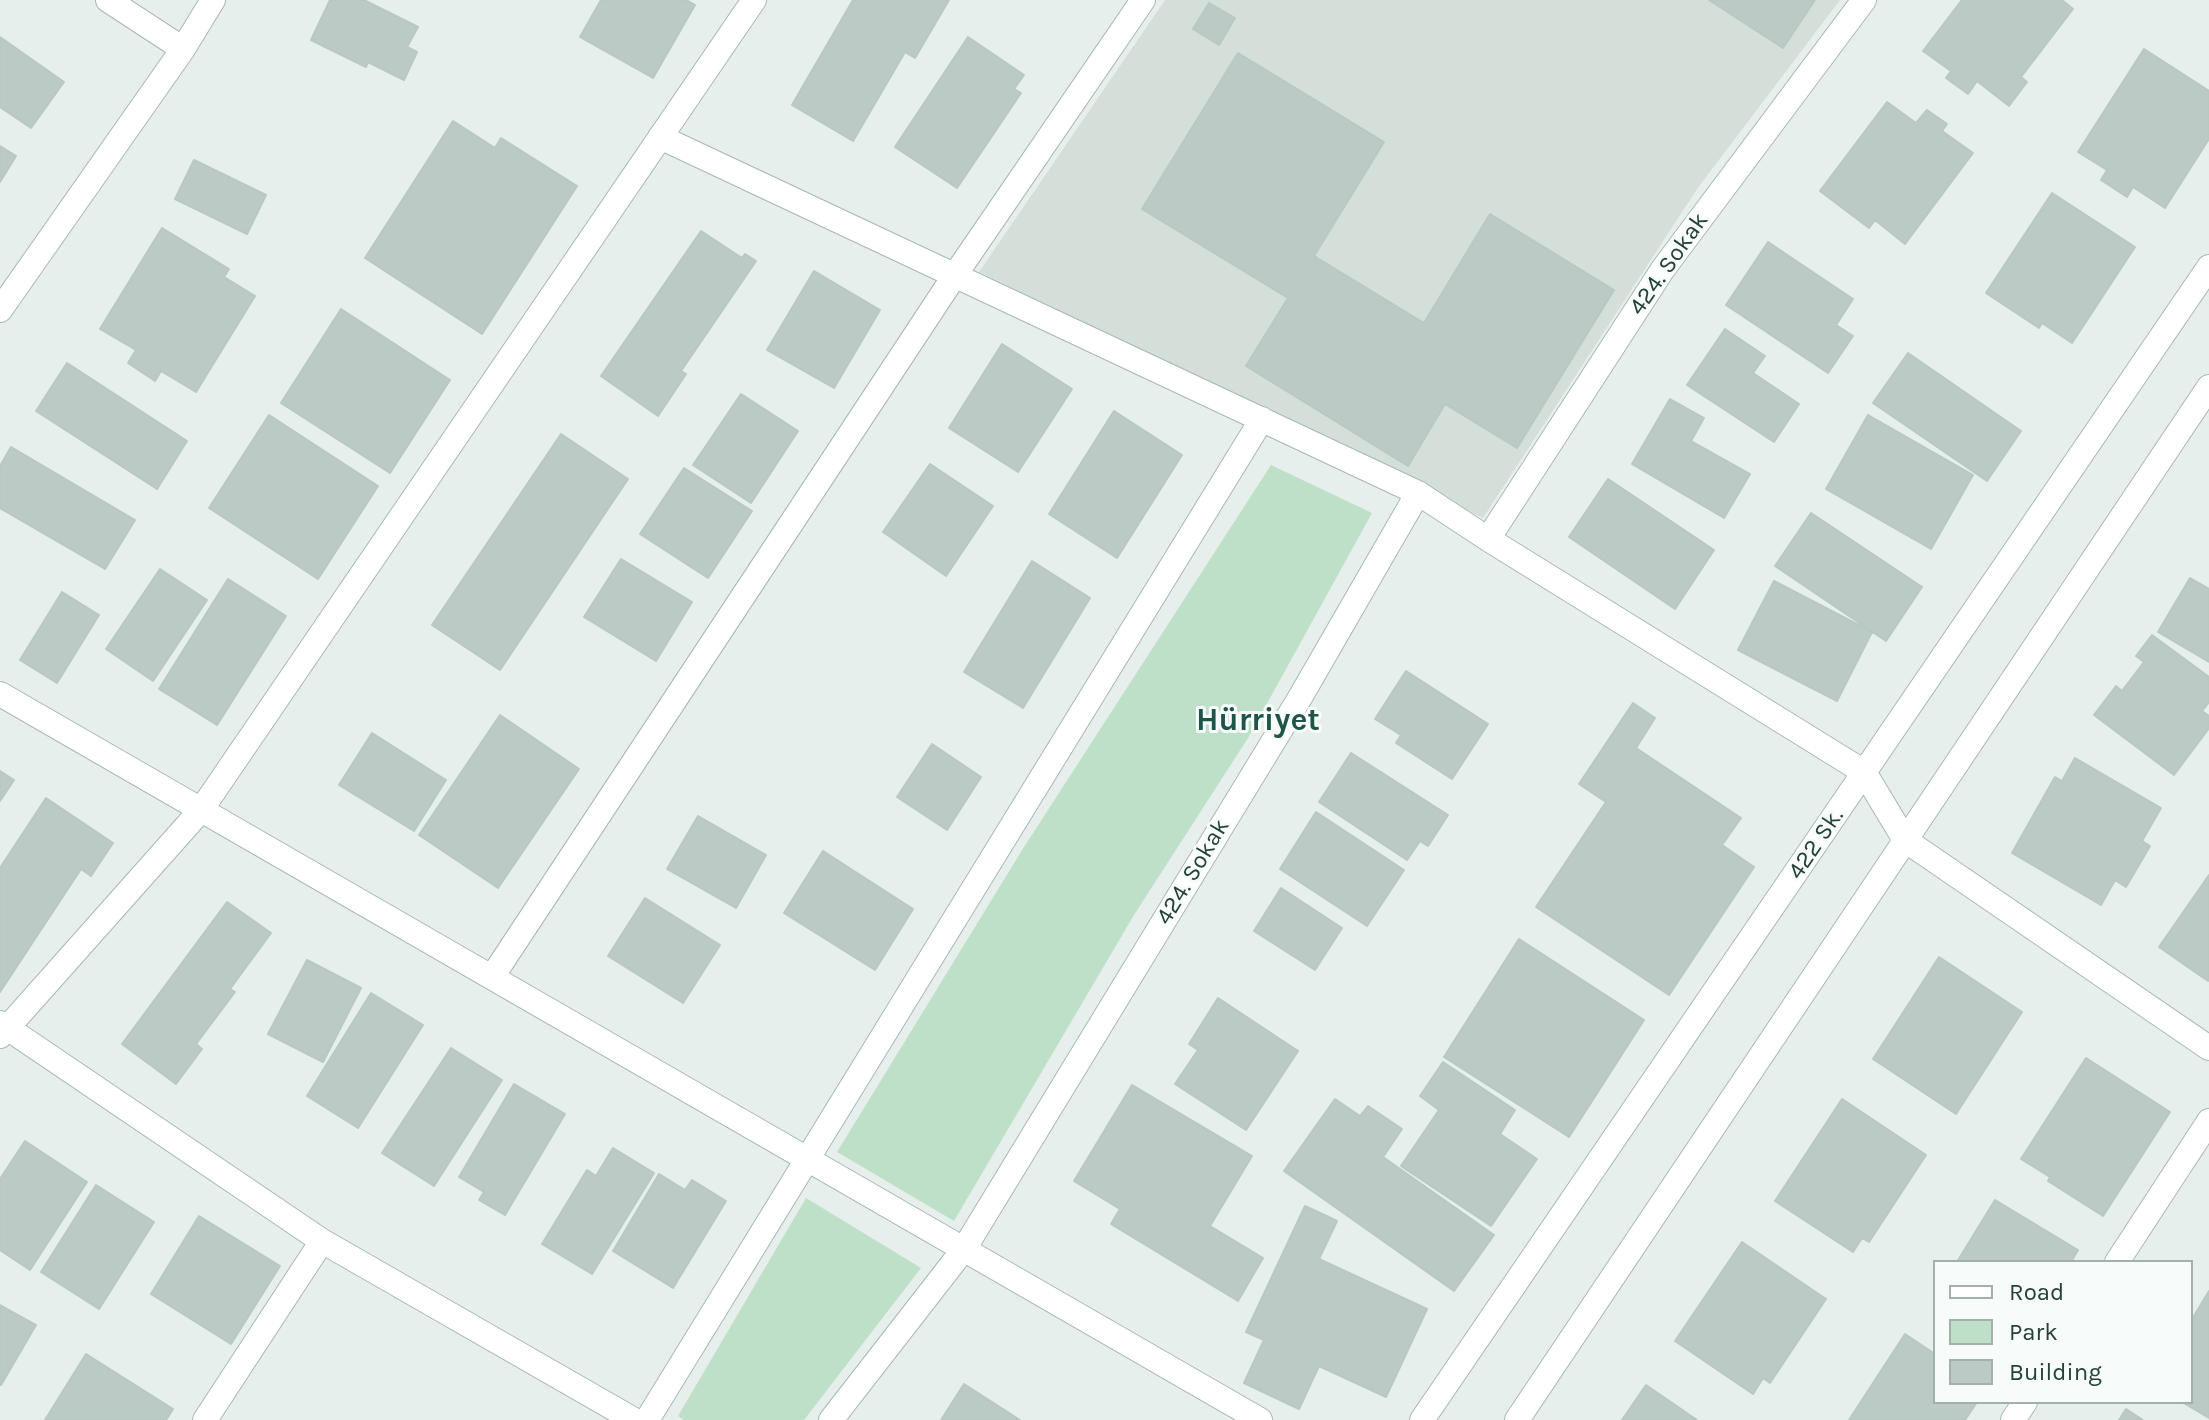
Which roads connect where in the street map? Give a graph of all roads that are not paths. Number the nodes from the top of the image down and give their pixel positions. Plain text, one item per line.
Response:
1 (108, 0) edge
2 (213, 0) edge
3 (754, 0) edge
4 (1143, 0) edge
5 (1864, 0) edge
6 (183, 49) junction
7 (660, 137) junction
8 (2209, 267) edge
9 (955, 275) junction
10 (0, 310) edge
11 (2209, 387) edge
12 (1262, 419) junction
13 (1418, 493) junction
14 (1488, 539) junction
15 (0, 694) edge
16 (1864, 772) junction
17 (201, 810) junction
18 (1905, 840) junction
19 (492, 977) junction
20 (2, 1028) edge
21 (2209, 1048) edge
22 (2209, 1121) edge
23 (806, 1158) junction
24 (322, 1241) junction
25 (964, 1249) junction
26 (2118, 1260) edge
27 (205, 1420) edge
28 (634, 1420) edge
29 (647, 1420) edge
30 (831, 1420) edge
31 (1260, 1420) edge
32 (1422, 1420) edge
33 (1517, 1420) edge

1 - 6 street
2 - 6 street
3 - 7 street
4 - 9 street
5 - 14 street, 424. Sokak
6 - 10 street
7 - 9 street
7 - 17 street
8 - 16 street, 422 Sk.
9 - 12 street
9 - 19 street
11 - 18 street
12 - 13 street
12 - 23 street
13 - 14 street
13 - 25 street, 424. Sokak
14 - 16 street
15 - 17 street
16 - 18 street
16 - 32 street, 422 Sk.
17 - 19 street
17 - 20 street
18 - 21 street
18 - 33 street
19 - 23 street
20 - 24 street
22 - 26 street
23 - 25 street
23 - 29 street
24 - 27 street
24 - 28 street
25 - 30 street, 424. Sokak
25 - 31 street

